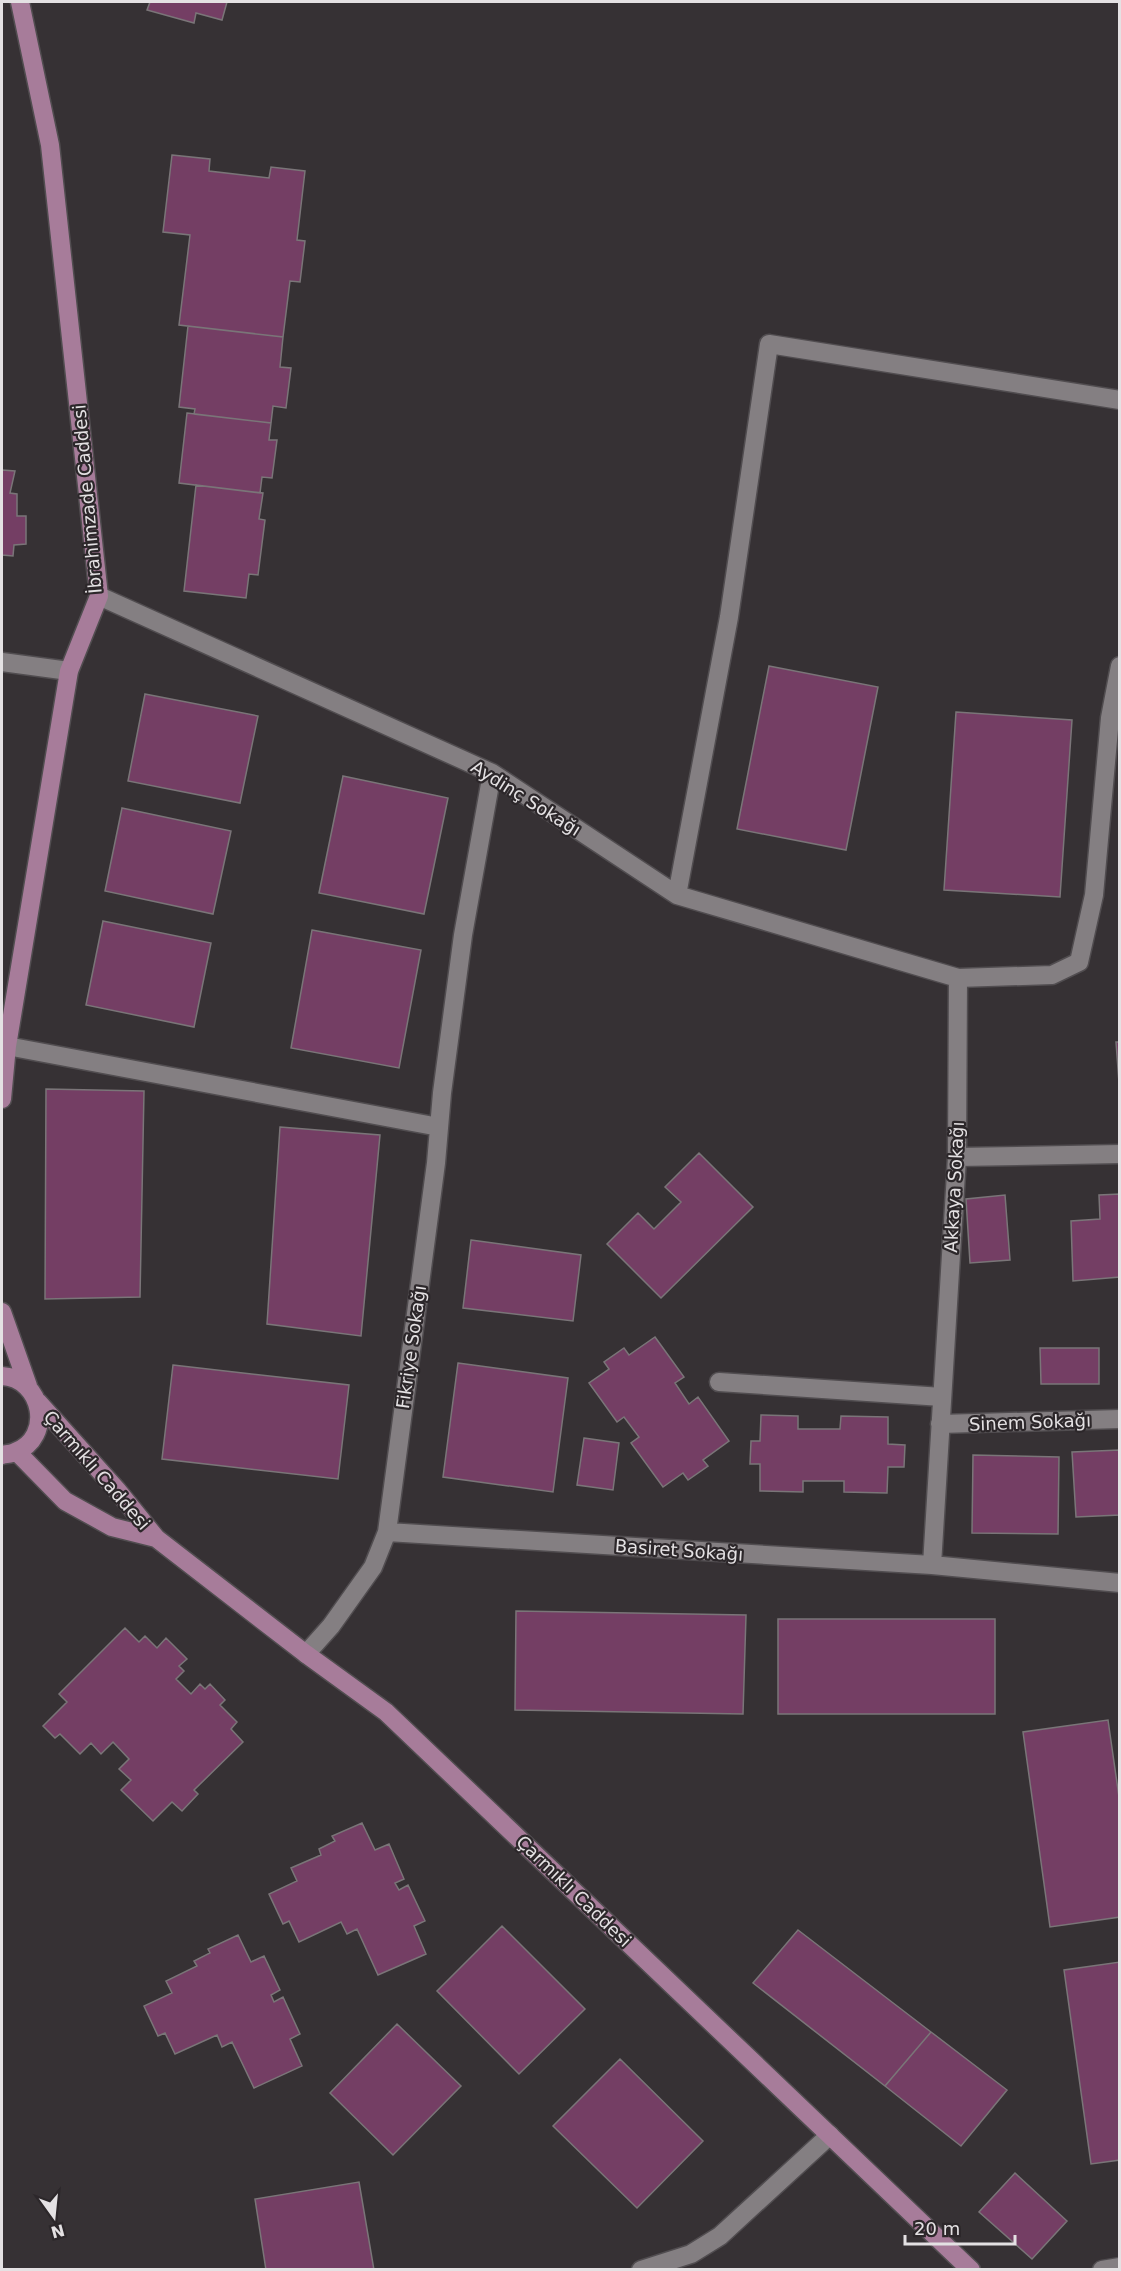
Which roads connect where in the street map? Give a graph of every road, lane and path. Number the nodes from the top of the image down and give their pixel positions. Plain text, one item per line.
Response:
1 (20, 2) edge
2 (1119, 400) edge
3 (99, 596) junction
4 (2, 662) edge
5 (1119, 666) edge
6 (69, 671) junction
7 (492, 773) junction
8 (677, 896) junction
9 (958, 978) junction
10 (7, 1046) junction
11 (2, 1099) edge
12 (439, 1127) junction
13 (1119, 1154) edge
14 (957, 1157) junction
15 (2, 1312) edge
16 (2, 1376) edge
17 (719, 1382) dead end
18 (28, 1386) junction
19 (942, 1397) junction
20 (38, 1402) junction
21 (1119, 1419) edge
22 (940, 1424) junction
23 (9, 1453) edge
24 (387, 1532) junction
25 (156, 1538) junction
26 (932, 1566) junction
27 (1119, 1583) edge
28 (306, 1654) junction
29 (830, 2135) junction
30 (1119, 2266) edge
31 (641, 2270) edge
32 (971, 2270) edge
33 (1102, 2270) edge

1 - 3 main road, İbrahimzade Caddesi
2 - 8 street
3 - 6 main road, İbrahimzade Caddesi
3 - 7 street, Aydinç Sokağı
4 - 6 street
5 - 9 street, Aydinç Sokağı
6 - 10 main road, İbrahimzade Caddesi
7 - 8 street, Aydinç Sokağı
7 - 12 street, Fikriye Sokağı
8 - 9 street, Aydinç Sokağı
9 - 14 street, Akkaya Sokağı
10 - 11 main road, İbrahimzade Caddesi
10 - 12 street
12 - 24 street, Fikriye Sokağı
13 - 14 street
14 - 19 street, Akkaya Sokağı
15 - 18 main road
16 - 18 main road
17 - 19 street
18 - 20 main road, Çarmıklı Caddesi
19 - 22 street, Akkaya Sokağı
20 - 23 main road
20 - 25 main road, Çarmıklı Caddesi
21 - 22 street, Sinem Sokağı
22 - 26 street, Akkaya Sokağı
23 - 25 main road, Çarmıklı Caddesi
24 - 26 street, Basiret Sokağı
24 - 28 street
25 - 28 main road, Çarmıklı Caddesi
26 - 27 street, Basiret Sokağı
28 - 29 main road, Çarmıklı Caddesi
29 - 31 street
29 - 32 main road, Çarmıklı Caddesi
30 - 33 street

